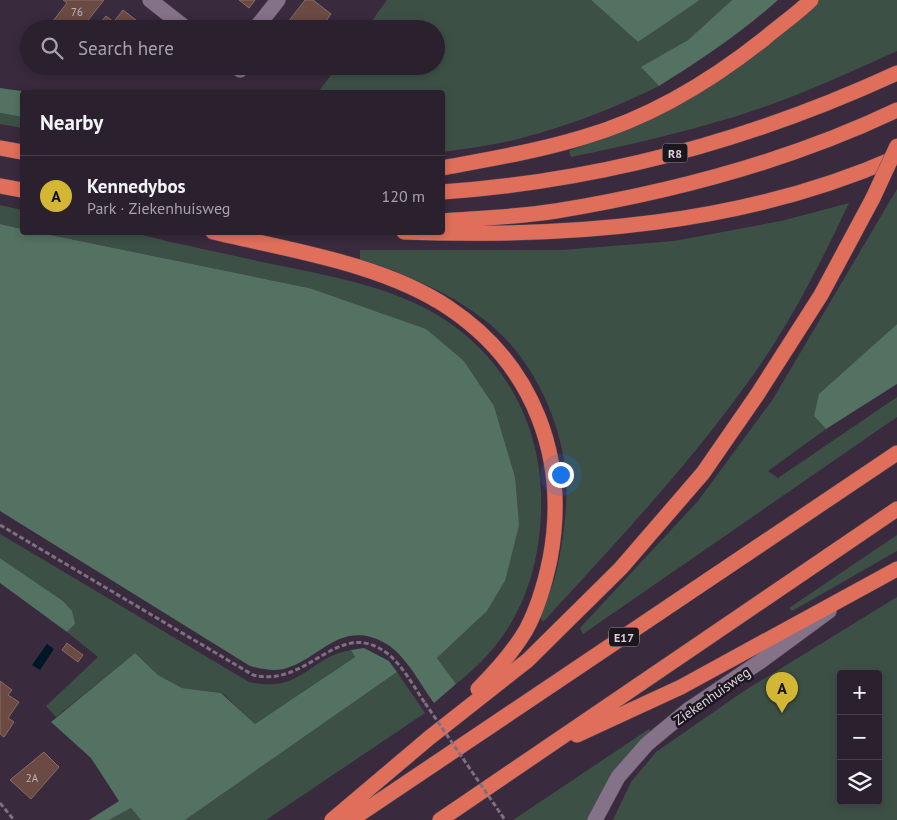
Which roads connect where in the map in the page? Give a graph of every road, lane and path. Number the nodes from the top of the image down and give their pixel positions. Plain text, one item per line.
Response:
1 (150, 0) edge
2 (278, 0) edge
3 (811, 0) edge
4 (176, 20) edge
5 (263, 20) edge
6 (897, 73) edge
7 (897, 110) edge
8 (897, 146) edge
9 (0, 148) edge
10 (20, 152) edge
11 (897, 158) edge
12 (445, 167) edge
13 (0, 186) edge
14 (20, 190) edge
15 (445, 192) edge
16 (445, 221) edge
17 (445, 232) edge
18 (225, 235) edge
19 (897, 454) edge
20 (897, 509) edge
21 (0, 525) edge
22 (897, 569) edge
23 (852, 594) junction
24 (429, 738) junction
25 (537, 754) junction
26 (0, 803) edge
27 (14, 820) edge
28 (332, 820) edge
29 (351, 820) edge
30 (440, 820) edge
31 (505, 820) edge
32 (595, 820) edge

1 - 4 street
2 - 5 street
3 - 12 highway
6 - 15 highway, R8
7 - 16 highway, R8
8 - 24 highway, bridge
9 - 10 highway
11 - 17 highway
13 - 14 highway
18 - 24 highway
19 - 29 highway, E17
20 - 25 highway
21 - 31 path, bridge
22 - 23 highway
23 - 25 highway
23 - 32 street, Ziekenhuisweg
24 - 28 highway
25 - 30 highway
26 - 27 path

